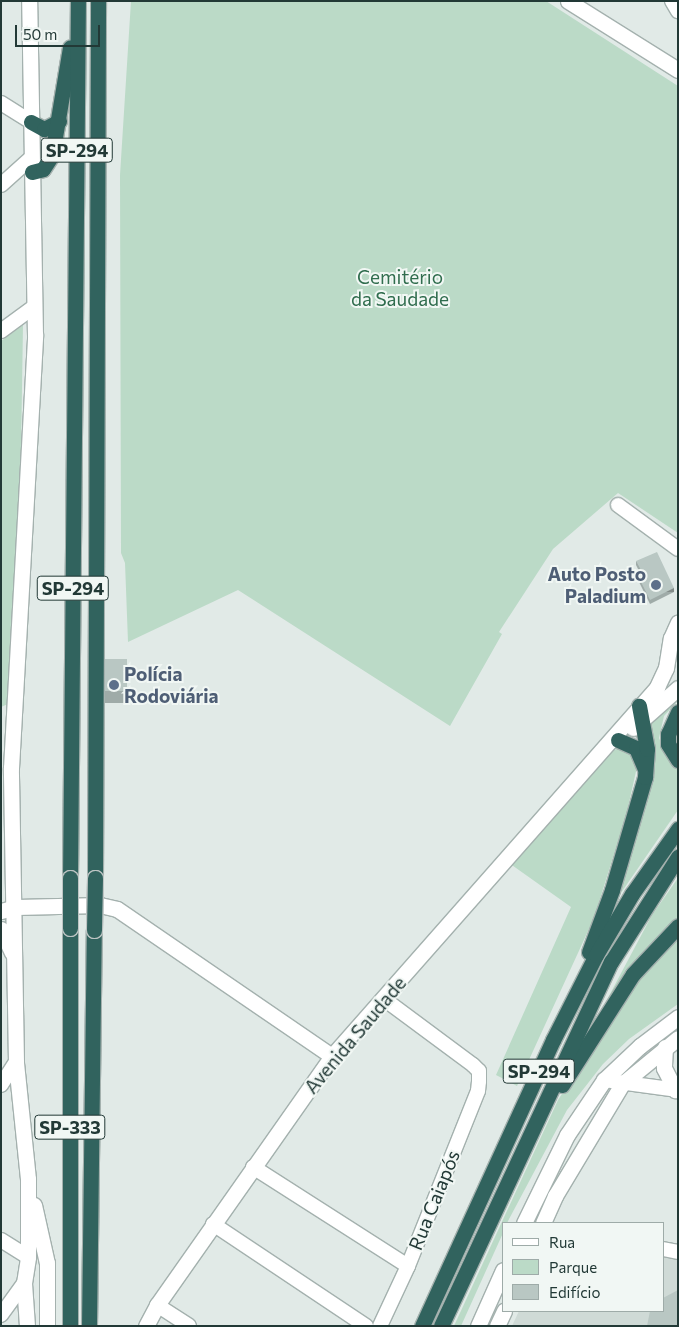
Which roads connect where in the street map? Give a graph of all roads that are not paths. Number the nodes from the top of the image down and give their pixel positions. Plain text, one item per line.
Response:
1 (29, 1) edge
2 (78, 1) edge
3 (98, 1) edge
4 (568, 1) edge
5 (672, 1) edge
6 (678, 11) edge
7 (678, 70) edge
8 (1, 103) edge
9 (59, 121) junction
10 (31, 122) junction
11 (32, 165) junction
12 (1, 185) edge
13 (35, 306) junction
14 (1, 331) edge
15 (618, 505) dead end
16 (678, 549) edge
17 (678, 622) edge
18 (674, 656) edge
19 (678, 688) edge
20 (678, 696) edge
21 (657, 707) junction
22 (678, 712) edge
23 (641, 713) junction
24 (618, 740) junction
25 (678, 760) edge
26 (6, 764) edge
27 (589, 764) junction
28 (645, 777) junction
29 (1, 794) edge
30 (678, 830) edge
31 (6, 834) edge
32 (678, 857) edge
33 (8, 909) edge
34 (678, 926) edge
35 (70, 928) joint
36 (1, 929) edge
37 (94, 930) joint
38 (14, 961) junction
39 (384, 999) junction
40 (678, 1017) edge
41 (678, 1038) edge
42 (553, 1040) junction
43 (665, 1047) junction
44 (332, 1056) junction
45 (16, 1062) junction
46 (604, 1080) junction
47 (622, 1084) junction
48 (1, 1085) edge
49 (676, 1090) edge
50 (517, 1162) junction
51 (253, 1168) junction
52 (28, 1179) junction
53 (524, 1222) edge
54 (543, 1222) edge
55 (213, 1224) junction
56 (1, 1240) edge
57 (664, 1249) edge
58 (678, 1252) edge
59 (28, 1257) junction
60 (408, 1266) junction
61 (502, 1272) edge
62 (24, 1283) junction
63 (157, 1305) junction
64 (504, 1312) edge
65 (1, 1315) edge
66 (27, 1326) edge
67 (48, 1326) edge
68 (70, 1326) edge
69 (89, 1326) edge
70 (146, 1326) edge
71 (189, 1326) edge
72 (366, 1326) edge
73 (380, 1326) edge
74 (422, 1326) edge
75 (442, 1326) edge
76 (478, 1326) edge
77 (497, 1326) edge

1 - 10 street
2 - 9 highway
2 - 35 highway, SP-294, bridge
3 - 37 highway, SP-294, bridge
4 - 7 street
5 - 6 street
8 - 10 street
9 - 10 highway
9 - 11 highway
10 - 11 street
11 - 12 street
11 - 13 street
13 - 14 street
13 - 26 street
15 - 16 street
17 - 18 street
18 - 23 street
19 - 21 street
20 - 21 street
21 - 23 street
22 - 25 highway
23 - 24 street
23 - 27 street
23 - 28 highway
24 - 27 street
24 - 28 highway
26 - 29 street
26 - 31 street
27 - 39 street, Avenida Saudade
28 - 42 highway
30 - 42 highway, SP-294
31 - 33 street
32 - 50 highway, SP-294
33 - 38 street
33 - 44 street
34 - 50 highway
35 - 68 highway, SP-333
36 - 38 street
37 - 69 highway, SP-333
38 - 45 street
39 - 44 street, Avenida Saudade
39 - 60 street, Rua Caiapós
40 - 46 street
41 - 43 street
42 - 74 highway, SP-294
43 - 47 street
43 - 49 street
44 - 51 street, Avenida Saudade
45 - 48 street
45 - 52 street
46 - 47 street
46 - 53 street
47 - 49 street
47 - 54 street
50 - 75 highway, SP-294
51 - 55 street, Avenida Saudade
51 - 60 street
52 - 59 street
52 - 67 street
55 - 63 street, Avenida Saudade
55 - 72 street
56 - 59 street
57 - 58 street
59 - 62 street
60 - 73 street, Rua Caiapós
61 - 76 street
62 - 65 street
62 - 66 street
63 - 70 street, Avenida Saudade
63 - 71 street
64 - 77 street

